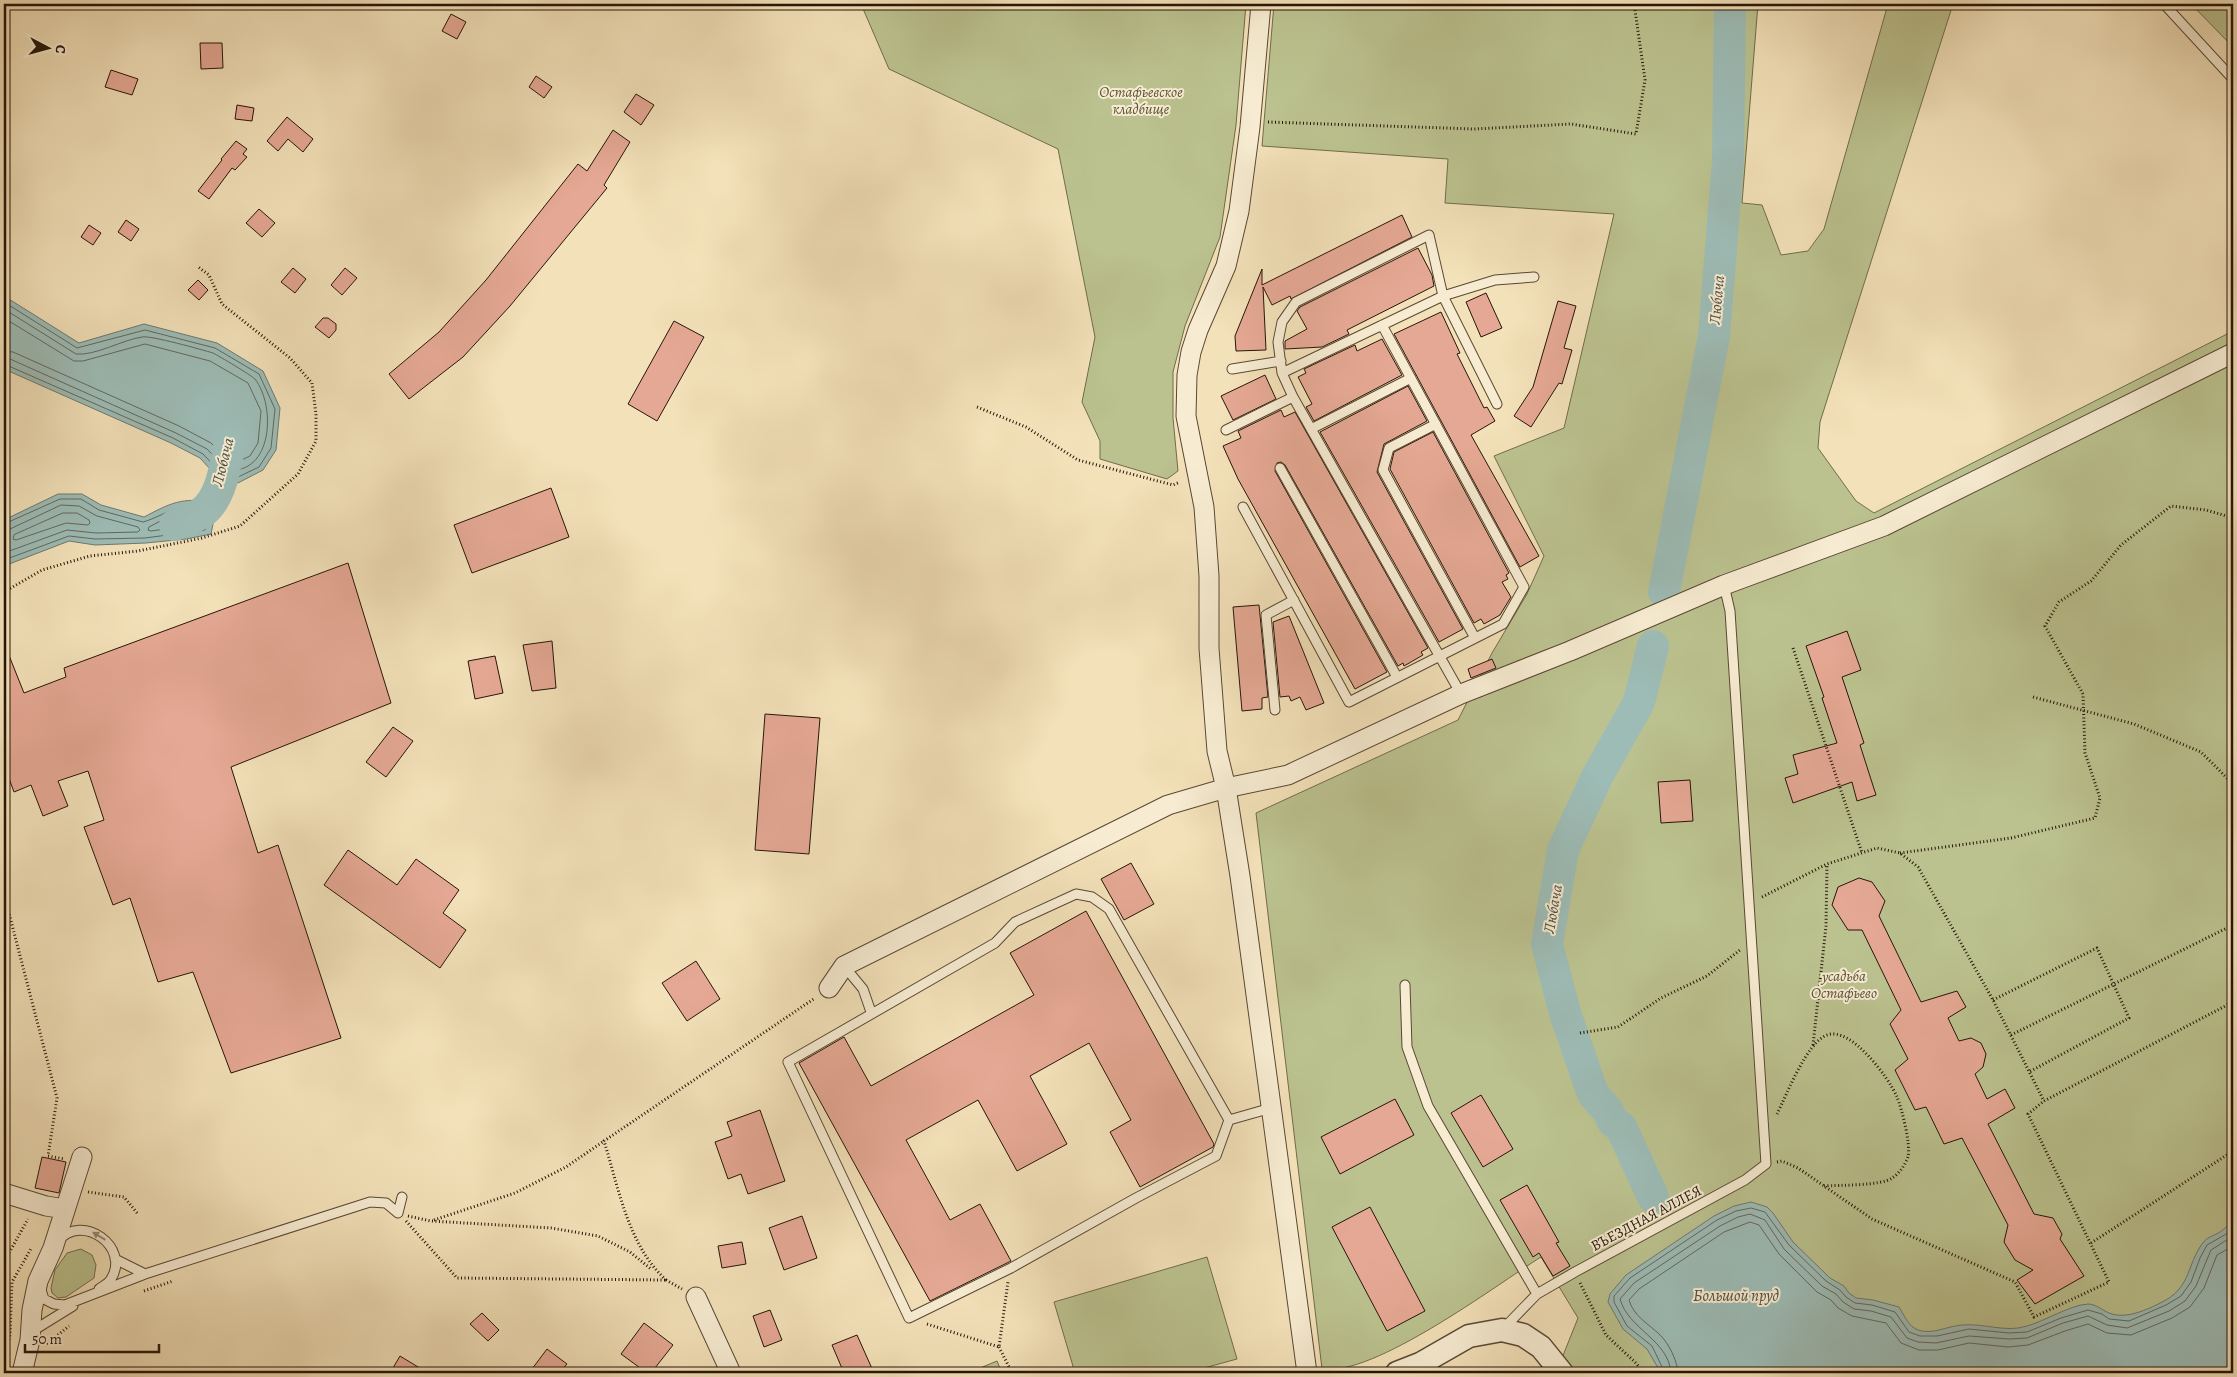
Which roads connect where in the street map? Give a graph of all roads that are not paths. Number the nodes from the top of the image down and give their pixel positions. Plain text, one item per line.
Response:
1 (1261, 4) edge
2 (2164, 4) edge
3 (2233, 79) edge
4 (1534, 277) dead end
5 (1443, 296) junction
6 (1382, 325) junction
7 (2233, 353) edge
8 (1280, 361) junction
9 (1232, 369) dead end
10 (1282, 373) junction
11 (1411, 378) junction
12 (1293, 397) junction
13 (1497, 404) dead end
14 (1436, 424) junction
15 (1311, 429) junction
16 (1226, 430) dead end
17 (1280, 468) dead end
18 (1243, 507) dead end
19 (1724, 585) junction
20 (1294, 600) junction
21 (1475, 638) junction
22 (1439, 656) junction
23 (1397, 678) junction
24 (1461, 694) junction
25 (1275, 710) dead end
26 (1226, 788) junction
27 (844, 966) junction
28 (1406, 985) dead end
29 (829, 988) road end
30 (872, 1012) junction
31 (1271, 1108) junction
32 (1230, 1120) junction
33 (81, 1159) road end
34 (4, 1194) edge
35 (402, 1197) dead end
36 (65, 1210) junction
37 (53, 1248) junction
38 (115, 1259) junction
39 (145, 1274) junction
40 (38, 1281) junction
41 (1537, 1294) junction
42 (696, 1297) road end
43 (84, 1299) junction
44 (1502, 1330) junction
45 (31, 1332) junction
46 (22, 1373) edge
47 (731, 1373) edge
48 (1307, 1373) edge
49 (1397, 1373) edge
50 (1562, 1373) edge

1 - 26 street
2 - 3 lane
4 - 5 lane
5 - 6 lane
5 - 8 lane
5 - 13 lane
6 - 10 lane
6 - 11 lane
7 - 19 street
8 - 9 lane
8 - 10 lane
10 - 12 lane
11 - 14 lane
11 - 15 lane
12 - 15 lane
12 - 16 lane
14 - 21 lane
14 - 21 lane
15 - 22 lane
17 - 23 lane
18 - 20 lane
19 - 24 street
19 - 41 lane, ВЪЕЗДНАЯ АЛЛЕЯ
20 - 23 lane
20 - 25 lane
21 - 22 lane
22 - 23 lane
22 - 24 lane
24 - 26 street
26 - 27 street
26 - 31 street
27 - 29 street
27 - 30 lane
28 - 41 lane
30 - 32 lane
30 - 32 lane
31 - 32 lane
31 - 48 street
33 - 36 street
34 - 36 street
35 - 39 lane
36 - 37 street
38 -> 37 lane
37 - 40 street
38 - 39 lane
38 - 43 lane
39 - 43 lane
40 - 43 lane
40 - 45 street
41 - 44 lane, ВЪЕЗДНАЯ АЛЛЕЯ
42 - 47 street
43 - 45 lane
44 - 49 street
44 - 50 street
45 - 46 street

